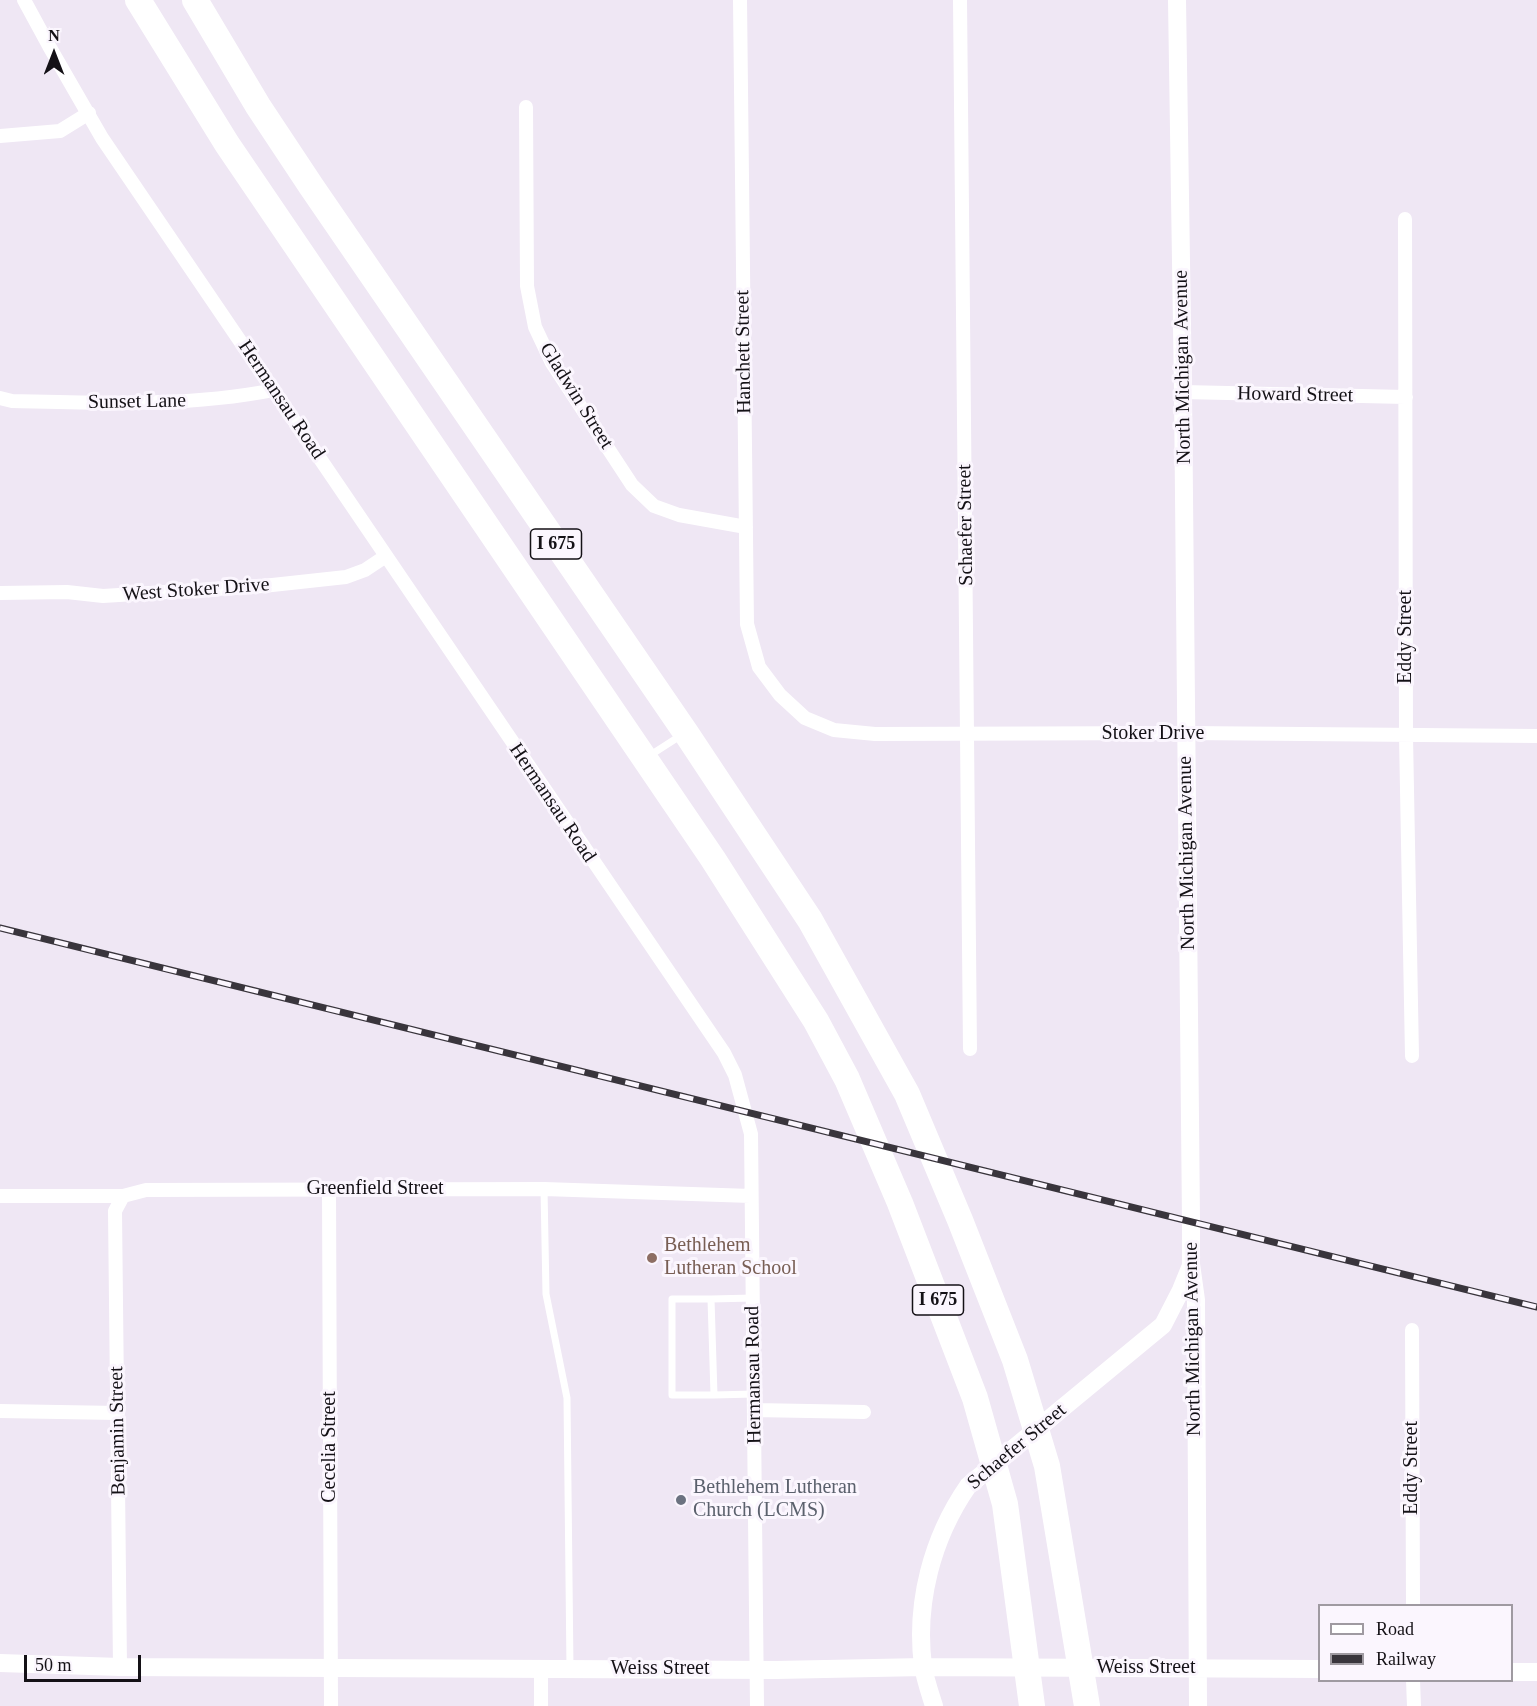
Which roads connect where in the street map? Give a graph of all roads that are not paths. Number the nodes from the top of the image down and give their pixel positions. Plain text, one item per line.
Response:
1 (24, 0) edge
2 (138, 0) edge
3 (195, 0) edge
4 (740, 0) edge
5 (960, 0) edge
6 (1177, 0) edge
7 (526, 107) dead end
8 (88, 113) junction
9 (0, 135) edge
10 (1405, 219) dead end
11 (274, 390) junction
12 (1184, 392) junction
13 (0, 398) edge
14 (1406, 398) junction
15 (746, 527) junction
16 (386, 556) junction
17 (0, 593) edge
18 (780, 695) joint
19 (686, 733) junction
20 (1186, 733) junction
21 (968, 735) junction
22 (1406, 736) junction
23 (1537, 736) edge
24 (644, 759) junction
25 (970, 1049) dead end
26 (1412, 1056) dead end
27 (329, 1189) junction
28 (544, 1189) junction
29 (0, 1196) edge
30 (123, 1196) junction
31 (751, 1196) junction
32 (1191, 1264) junction
33 (753, 1298) junction
34 (711, 1299) junction
35 (1163, 1325) junction
36 (1412, 1330) dead end
37 (1195, 1332) junction
38 (754, 1394) junction
39 (714, 1395) junction
40 (754, 1410) junction
41 (0, 1411) edge
42 (864, 1412) dead end
43 (118, 1413) junction
44 (1413, 1604) edge
45 (0, 1663) edge
46 (120, 1667) junction
47 (331, 1667) junction
48 (923, 1667) junction
49 (541, 1668) junction
50 (1198, 1668) junction
51 (570, 1669) junction
52 (1318, 1669) edge
53 (756, 1670) junction
54 (1513, 1672) edge
55 (1537, 1672) edge
56 (1413, 1682) edge
57 (332, 1706) edge
58 (541, 1706) edge
59 (756, 1706) edge
60 (934, 1706) edge
61 (1032, 1706) edge
62 (1087, 1706) edge
63 (1198, 1706) edge
64 (1414, 1706) edge

1 - 8 street, Hermansau Road
2 - 24 highway, I 675
3 - 19 highway, I 675
4 - 15 street, Hanchett Street
5 - 21 street, Schaefer Street
6 - 12 street, North Michigan Avenue
7 - 15 street, Gladwin Street
8 - 9 street
8 - 11 street, Hermansau Road
10 - 14 street, Eddy Street
11 - 13 street, Sunset Lane
11 - 16 street, Hermansau Road
12 - 14 street, Howard Street
12 - 20 street, North Michigan Avenue
14 - 22 street, Eddy Street
15 - 18 street, Hanchett Street
16 - 17 street, West Stoker Drive
16 - 31 street, Hermansau Road
18 - 21 street, Stoker Drive
19 - 24 lane
19 - 62 highway, I 675
20 - 21 street, Stoker Drive
20 - 22 street, Stoker Drive
20 - 32 street, North Michigan Avenue
21 - 25 street, Schaefer Street
22 - 23 street, Stoker Drive
22 - 26 street, Eddy Street
24 - 61 highway, I 675
27 - 28 street, Greenfield Street
27 - 30 street, Greenfield Street
27 - 47 street, Cecelia Street
28 - 31 street, Greenfield Street
28 - 51 lane
29 - 30 street, Greenfield Street
30 - 43 street, Benjamin Street
31 - 33 street, Hermansau Road
32 - 35 street, Schaefer Street
32 - 37 street, North Michigan Avenue
33 - 34 lane
33 - 38 street, Hermansau Road
34 - 39 lane
34 - 39 lane
35 - 37 street
35 - 48 street, Schaefer Street
36 - 44 street, Eddy Street
37 - 50 street, North Michigan Avenue
38 - 39 lane
38 - 40 street, Hermansau Road
40 - 42 street
40 - 53 street, Hermansau Road
41 - 43 street
43 - 46 street, Benjamin Street
45 - 46 street, Weiss Street
46 - 47 street, Weiss Street
47 - 49 street, Weiss Street
47 - 57 street, Cecelia Street
48 - 50 street, Weiss Street
48 - 53 street, Weiss Street
48 - 60 street, Schaefer Street
49 - 51 street, Weiss Street
49 - 58 street
50 - 52 street, Weiss Street
50 - 63 street, North Michigan Avenue
51 - 53 street, Weiss Street
53 - 59 street, Hermansau Road
54 - 55 street
56 - 64 street

